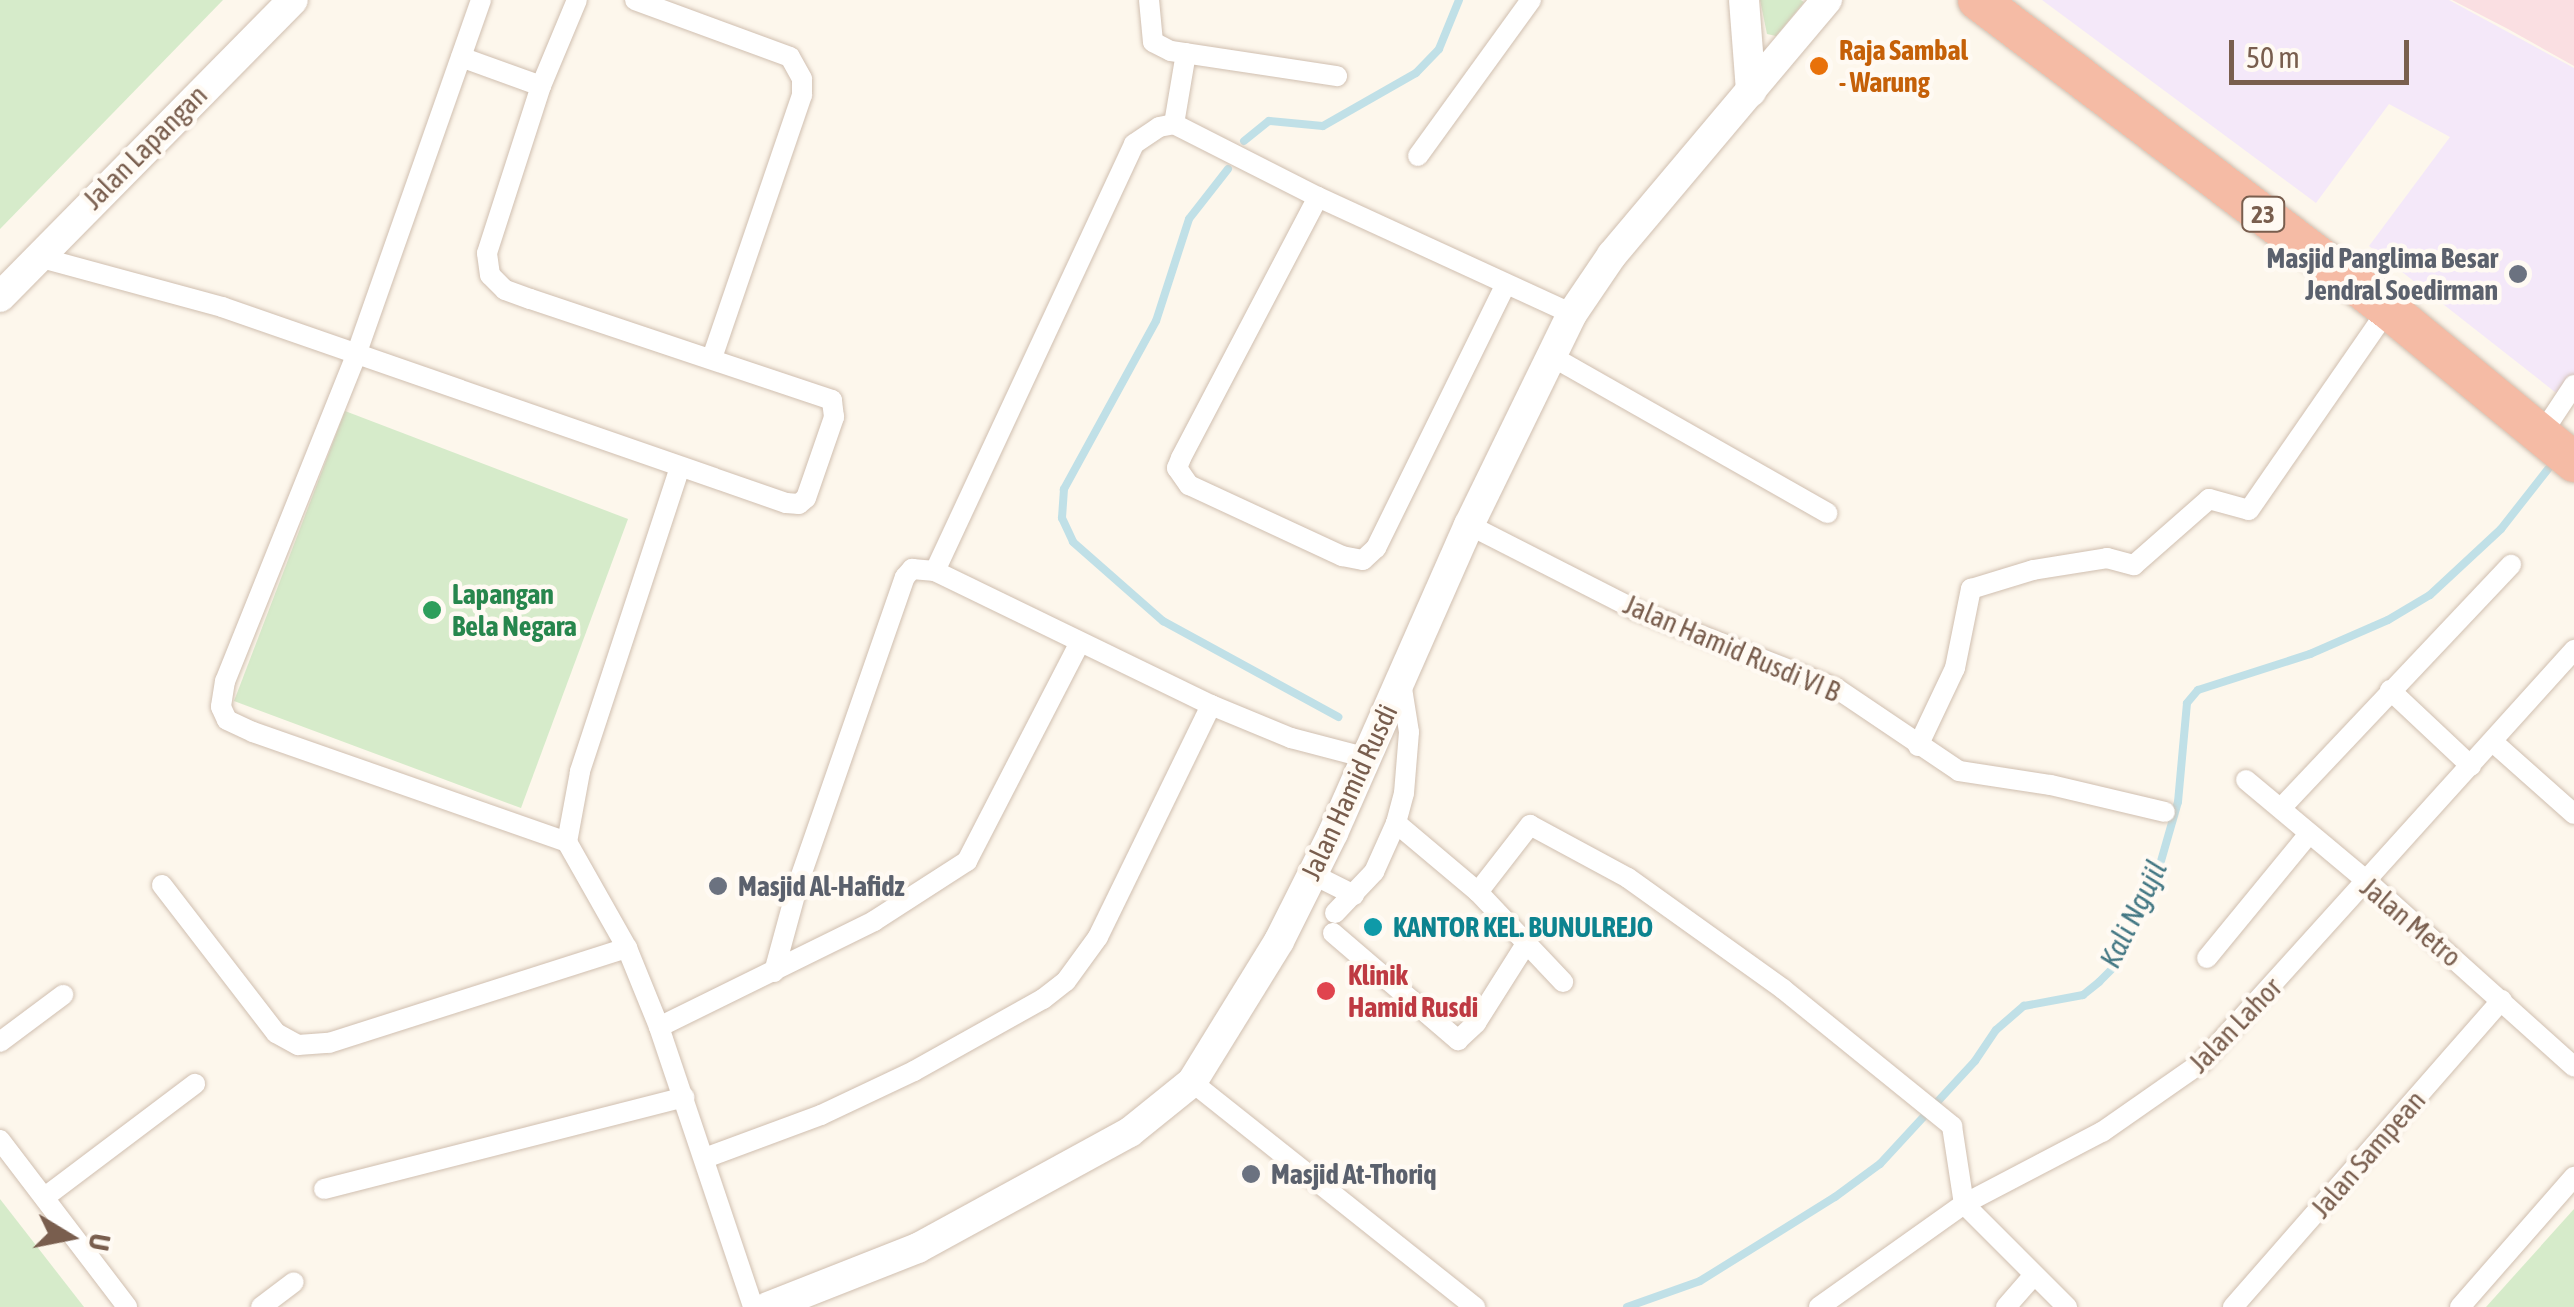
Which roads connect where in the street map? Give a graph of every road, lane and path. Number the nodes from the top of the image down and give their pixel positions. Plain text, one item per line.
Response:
1 (293, 0) edge
2 (480, 0) edge
3 (577, 0) edge
4 (636, 0) edge
5 (1149, 0) edge
6 (1531, 0) edge
7 (1744, 0) edge
8 (1827, 0) edge
9 (1978, 0) edge
10 (1186, 53) junction
11 (461, 57) junction
12 (1337, 76) dead end
13 (541, 86) junction
14 (1752, 92) junction
15 (1174, 124) junction
16 (1418, 156) dead end
17 (1318, 197) junction
18 (38, 258) junction
19 (1504, 286) junction
20 (0, 297) edge
21 (2388, 309) junction
22 (1572, 314) junction
23 (356, 353) junction
24 (1551, 356) junction
25 (712, 358) junction
26 (2574, 385) edge
27 (2541, 435) junction
28 (2574, 462) edge
29 (680, 467) junction
30 (1826, 513) dead end
31 (1469, 525) junction
32 (2511, 565) dead end
33 (935, 572) junction
34 (1079, 644) junction
35 (2574, 650) edge
36 (1400, 680) junction
37 (2390, 690) junction
38 (1211, 705) junction
39 (2493, 742) junction
40 (1918, 746) junction
41 (1367, 758) junction
42 (2471, 766) junction
43 (2246, 780) dead end
44 (2281, 808) junction
45 (2165, 812) dead end
46 (2574, 814) edge
47 (1396, 823) junction
48 (2309, 834) junction
49 (567, 842) junction
50 (1312, 874) junction
51 (2367, 881) junction
52 (162, 885) dead end
53 (1478, 892) junction
54 (1354, 895) junction
55 (1526, 944) junction
56 (627, 948) junction
57 (2207, 958) dead end
58 (774, 972) junction
59 (1563, 982) dead end
60 (63, 994) dead end
61 (2502, 1000) junction
62 (659, 1027) junction
63 (0, 1042) edge
64 (2574, 1068) edge
65 (1192, 1082) junction
66 (195, 1084) dead end
67 (684, 1097) junction
68 (0, 1140) edge
69 (705, 1158) junction
70 (2574, 1177) edge
71 (324, 1190) dead end
72 (46, 1196) junction
73 (1964, 1204) junction
74 (2033, 1276) junction
75 (294, 1282) dead end
76 (127, 1307) edge
77 (261, 1307) edge
78 (753, 1307) edge
79 (768, 1307) edge
80 (1475, 1307) edge
81 (1818, 1307) edge
82 (2006, 1307) edge
83 (2067, 1307) edge
84 (2233, 1307) edge
85 (2460, 1307) edge

1 - 18 street, Jalan Lapangan
2 - 11 street
3 - 13 street
4 - 25 street
5 - 10 street
6 - 16 street
7 - 14 street
8 - 14 street, Jalan Hamid Rusdi
9 - 21 highway, 23
10 - 12 street
10 - 15 street
11 - 13 street
11 - 23 street
13 - 25 street
14 - 22 street, Jalan Hamid Rusdi
15 - 17 street
15 - 33 street
17 - 19 street
17 - 19 street
18 - 20 street, Jalan Lapangan
18 - 23 street
19 - 22 street
21 - 27 highway, 23
21 - 40 street
22 - 24 street, Jalan Hamid Rusdi
23 - 29 street
23 - 49 street
24 - 30 street
24 - 31 street, Jalan Hamid Rusdi
25 - 29 street
26 - 27 street
27 - 28 highway, 23
29 - 49 street
31 - 36 street, Jalan Hamid Rusdi
31 - 40 street, Jalan Hamid Rusdi VI B
32 - 37 street
33 - 34 street
33 - 58 street
34 - 38 street
34 - 58 street
35 - 39 street, Jalan Lahor
36 - 41 street, Jalan Hamid Rusdi
36 - 47 street
37 - 42 street
37 - 44 street
38 - 41 street
38 - 69 street
39 - 42 street, Jalan Lahor
39 - 46 street
40 - 45 street, Jalan Hamid Rusdi VI B
41 - 50 street, Jalan Hamid Rusdi
42 - 51 street, Jalan Lahor
43 - 44 street, Jalan Metro
44 - 48 street, Jalan Metro
47 - 53 street
47 - 54 street
48 - 51 street, Jalan Metro
48 - 57 street
49 - 56 street
50 - 54 street
50 - 65 street, Jalan Hamid Rusdi
51 - 61 street, Jalan Metro
51 - 73 street, Jalan Lahor
52 - 56 street
53 - 55 street
53 - 73 street
54 - 55 street
55 - 59 street
56 - 62 street
58 - 62 street
60 - 63 street
61 - 64 street, Jalan Metro
61 - 84 street, Jalan Sampean
62 - 67 street
65 - 79 street, Jalan Hamid Rusdi
65 - 80 street
66 - 72 street
67 - 69 street
67 - 71 street
68 - 72 street
69 - 78 street
70 - 85 street
72 - 76 street
73 - 74 street
73 - 81 street, Jalan Lahor
74 - 82 street
74 - 83 street
75 - 77 street

